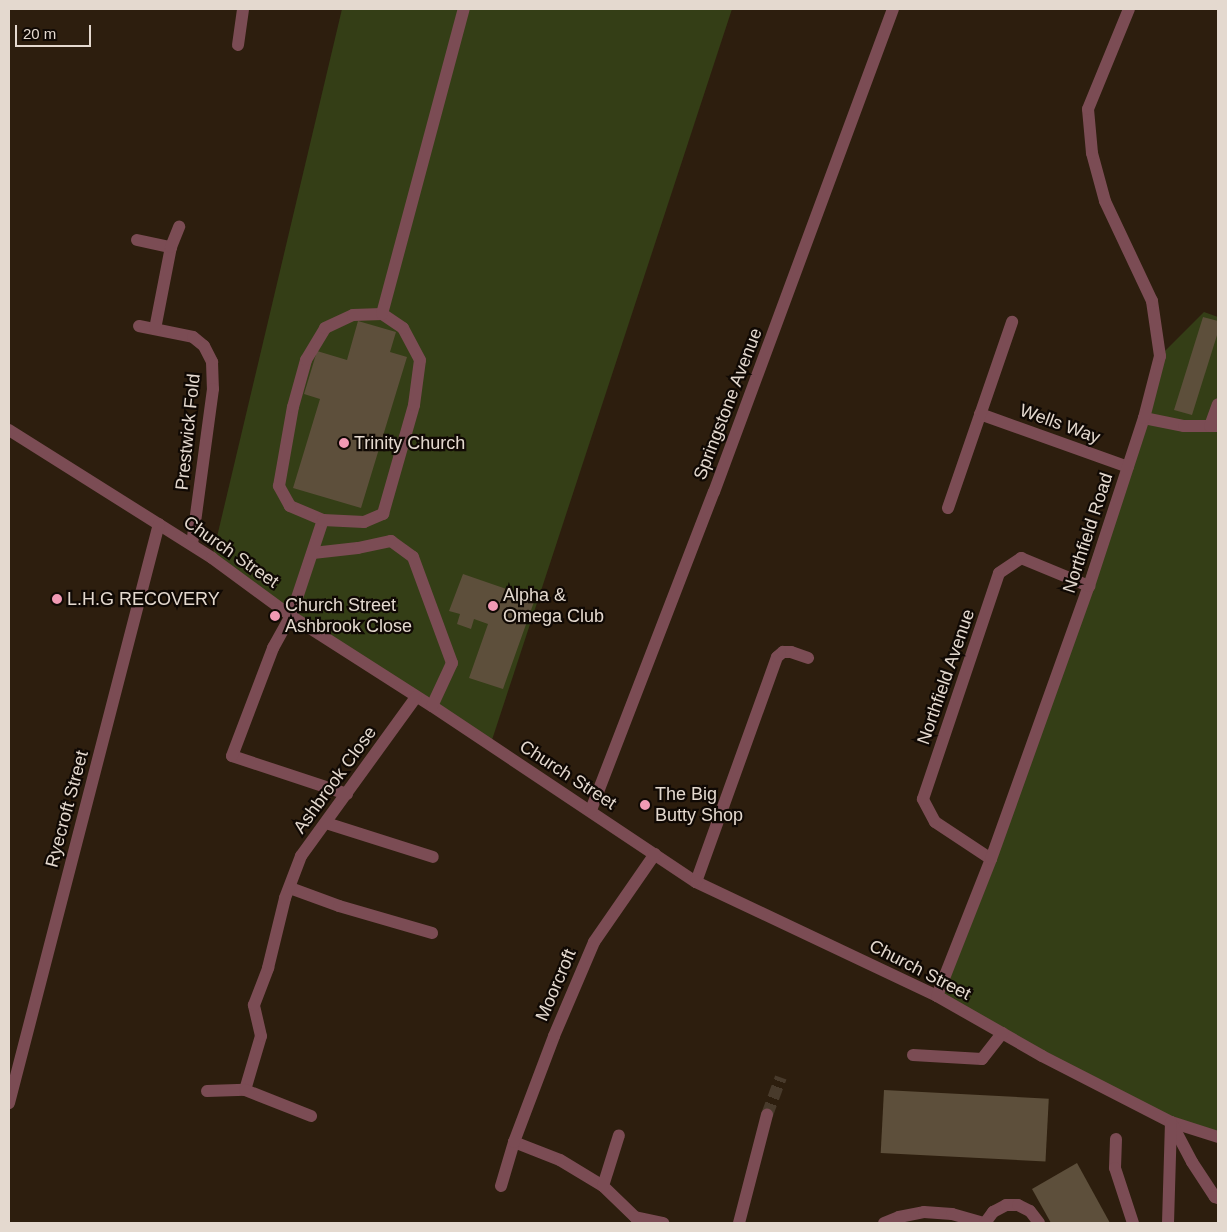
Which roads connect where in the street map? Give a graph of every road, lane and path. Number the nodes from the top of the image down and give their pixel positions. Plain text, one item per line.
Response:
1 (243, 9) edge
2 (464, 9) edge
3 (893, 9) edge
4 (1129, 9) edge
5 (238, 45) dead end
6 (179, 227) dead end
7 (137, 240) dead end
8 (171, 247) junction
9 (382, 314) junction
10 (1012, 322) dead end
11 (139, 326) dead end
12 (155, 329) junction
13 (1218, 404) edge
14 (980, 414) junction
15 (1144, 418) junction
16 (1214, 426) edge
17 (9, 430) edge
18 (1128, 467) junction
19 (948, 508) dead end
20 (323, 520) junction
21 (159, 524) junction
22 (192, 545) junction
23 (313, 553) junction
24 (1089, 586) junction
25 (291, 616) junction
26 (808, 658) dead end
27 (416, 698) junction
28 (432, 706) junction
29 (347, 794) junction
30 (591, 810) junction
31 (326, 823) junction
32 (655, 854) junction
33 (433, 857) dead end
34 (991, 859) junction
35 (696, 882) junction
36 (290, 888) junction
37 (432, 933) dead end
38 (936, 996) junction
39 (1002, 1033) junction
40 (913, 1055) dead end
41 (207, 1090) dead end
42 (245, 1090) junction
43 (9, 1103) edge
44 (767, 1115) tunnel mouth
45 (311, 1116) dead end
46 (1171, 1122) junction
47 (619, 1135) dead end
48 (1218, 1137) edge
49 (1116, 1139) dead end
50 (514, 1142) junction
51 (501, 1186) dead end
52 (603, 1186) junction
53 (1218, 1198) edge
54 (634, 1220) edge
55 (663, 1223) edge
56 (738, 1223) edge
57 (884, 1223) edge
58 (984, 1223) edge
59 (1039, 1223) edge
60 (1133, 1223) edge
61 (1168, 1223) edge

1 - 5 street
2 - 9 street
3 - 30 street, Springstone Avenue
4 - 15 street, Northfield Road
6 - 8 street
7 - 8 street
8 - 12 street
9 - 20 street
9 - 20 street
10 - 14 street
11 - 12 street, Prestwick Fold
12 - 22 street, Prestwick Fold
13 - 16 street
14 - 18 street, Wells Way
14 - 19 street
15 - 16 street
15 - 18 street, Northfield Road
17 - 21 street, Church Street
18 - 24 street, Northfield Road
20 - 23 street
21 - 22 street, Church Street
21 - 43 street, Ryecroft Street
22 - 25 street, Church Street
23 - 25 street
23 - 28 street
24 - 34 street, Northfield Road
24 - 34 street, Northfield Avenue
25 - 27 street, Church Street
25 - 29 street
26 - 35 street
27 - 28 street, Church Street
27 - 29 street, Ashbrook Close
28 - 30 street, Church Street
29 - 31 street, Ashbrook Close
30 - 32 street, Church Street
31 - 33 street
31 - 36 street, Ashbrook Close
32 - 35 street, Church Street
32 - 50 street, Moorcroft
34 - 38 street, Northfield Road
35 - 38 street, Church Street
36 - 37 street
36 - 42 street, Ashbrook Close
38 - 39 street, Church Street
39 - 40 street
39 - 46 street, Church Street
41 - 42 street
42 - 45 street
44 - 56 street
46 - 48 street, Church Street
46 - 53 street
46 - 61 street
47 - 52 street
49 - 60 street
50 - 51 street, Moorcroft
50 - 52 street
52 - 54 street
54 - 55 street
57 - 58 street
58 - 59 street

